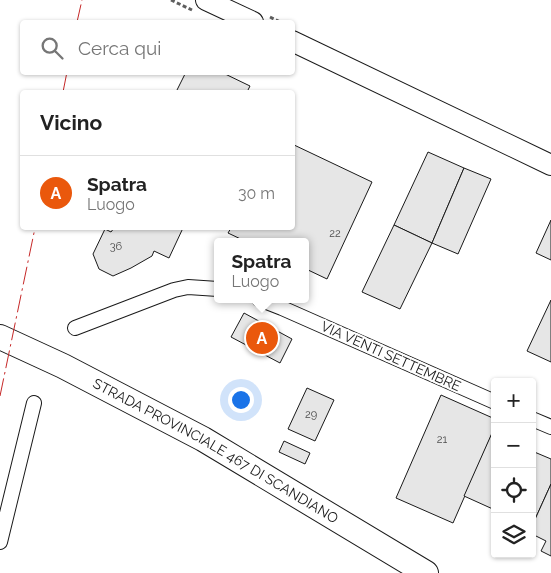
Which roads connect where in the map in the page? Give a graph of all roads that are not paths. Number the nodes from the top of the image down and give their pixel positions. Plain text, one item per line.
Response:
1 (206, 0) edge
2 (249, 20) edge
3 (295, 42) edge
4 (551, 165) edge
5 (214, 288) edge
6 (269, 303) edge
7 (75, 328) dead end
8 (0, 337) edge
9 (491, 400) edge
10 (34, 403) dead end
11 (536, 421) edge
12 (551, 427) edge
13 (0, 542) edge
14 (426, 573) edge

1 - 2 main road
3 - 4 main road
5 - 7 street
6 - 9 street, VIA VENTI SETTEMBRE
8 - 14 highway, STRADA PROVINCIALE 467 DI SCANDIANO
10 - 13 street
11 - 12 street

